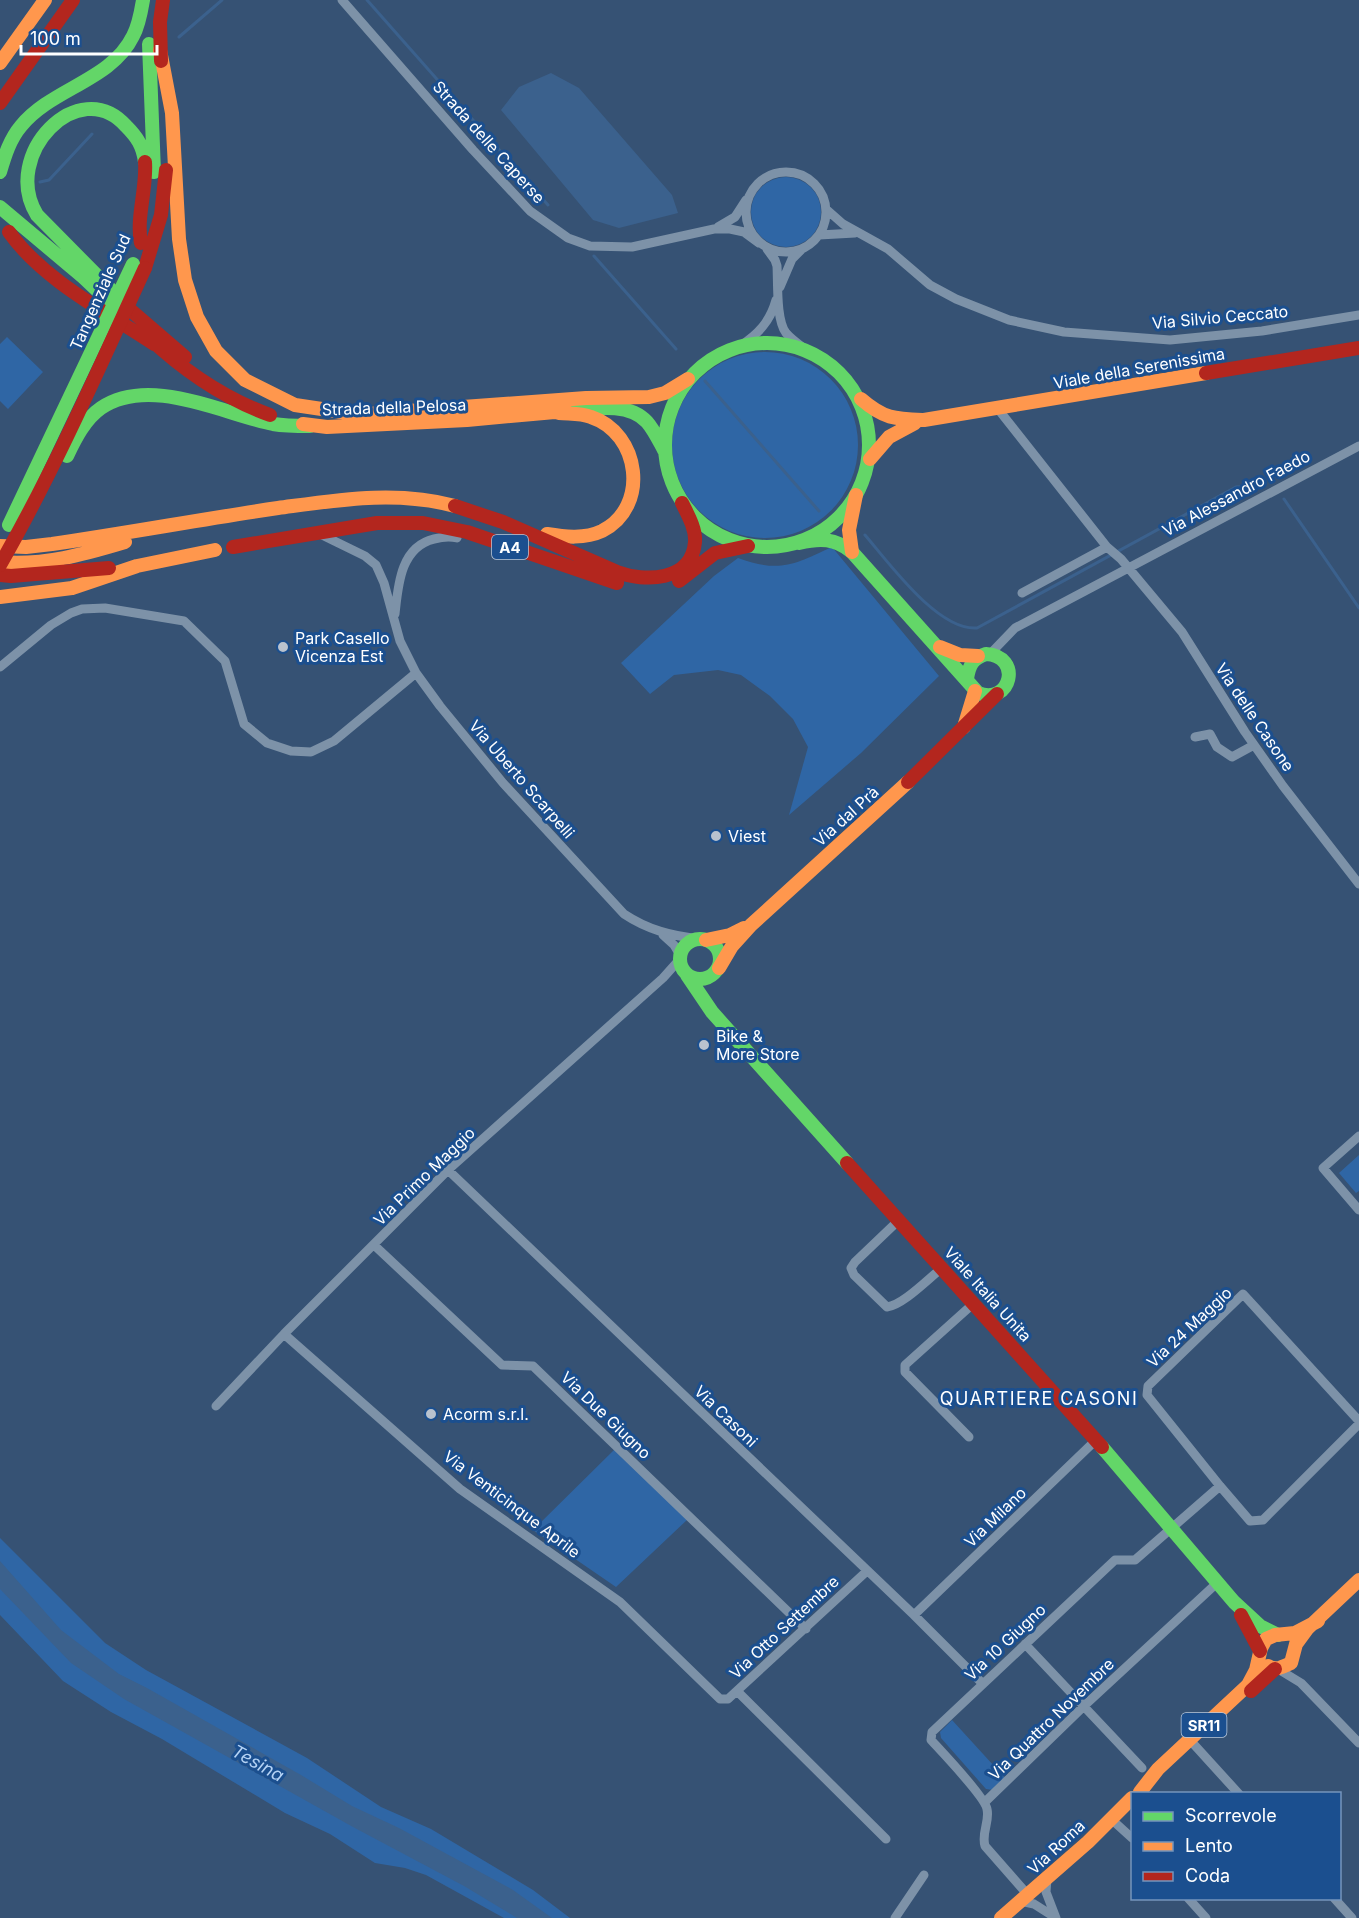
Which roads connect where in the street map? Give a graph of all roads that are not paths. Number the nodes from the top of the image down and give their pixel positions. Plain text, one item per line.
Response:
1 (45, 0) edge
2 (73, 0) edge
3 (143, 0) edge
4 (150, 0) edge
5 (163, 0) edge
6 (342, 0) edge
7 (160, 50) junction
8 (0, 63) edge
9 (0, 103) edge
10 (0, 172) edge
11 (749, 195) junction
12 (0, 207) edge
13 (826, 209) junction
14 (714, 229) junction
15 (9, 232) dead end
16 (857, 233) junction
17 (819, 235) junction
18 (141, 243) junction
19 (762, 244) junction
20 (803, 248) junction
21 (139, 266) junction
22 (83, 277) junction
23 (779, 291) junction
24 (124, 303) junction
25 (1359, 315) edge
26 (154, 344) junction
27 (740, 346) junction
28 (1359, 348) edge
29 (809, 352) junction
30 (688, 379) junction
31 (215, 380) joint
32 (859, 397) junction
33 (998, 409) junction
34 (559, 413) junction
35 (362, 415) junction
36 (924, 420) junction
37 (310, 426) junction
38 (1359, 446) edge
39 (664, 450) junction
40 (867, 464) junction
41 (856, 495) junction
42 (682, 503) junction
43 (24, 523) junction
44 (181, 524) junction
45 (516, 527) junction
46 (317, 532) junction
47 (799, 543) junction
48 (0, 544) edge
49 (748, 546) junction
50 (233, 547) dead end
51 (1109, 549) junction
52 (215, 550) dead end
53 (852, 552) junction
54 (546, 560) junction
55 (0, 563) edge
56 (1124, 563) junction
57 (137, 566) junction
58 (0, 575) edge
59 (1022, 592) dead end
60 (0, 597) edge
61 (394, 620) junction
62 (933, 644) junction
63 (990, 656) junction
64 (0, 667) edge
65 (416, 673) junction
66 (967, 679) junction
67 (975, 691) junction
68 (997, 694) junction
69 (962, 731) junction
70 (1195, 737) dead end
71 (1254, 744) junction
72 (1359, 884) edge
73 (751, 925) junction
74 (658, 932) junction
75 (703, 939) junction
76 (683, 965) junction
77 (717, 971) junction
78 (712, 1012) junction
79 (1359, 1136) edge
80 (448, 1170) junction
81 (1359, 1210) edge
82 (899, 1220) junction
83 (374, 1245) junction
84 (942, 1268) junction
85 (974, 1303) junction
86 (284, 1334) junction
87 (216, 1406) dead end
88 (1359, 1423) edge
89 (969, 1437) dead end
90 (1096, 1440) junction
91 (1220, 1486) junction
92 (1173, 1528) junction
93 (867, 1571) junction
94 (1359, 1580) edge
95 (1217, 1582) junction
96 (1234, 1602) junction
97 (914, 1615) junction
98 (1318, 1621) junction
99 (806, 1629) junction
100 (1279, 1635) junction
101 (1025, 1644) junction
102 (1260, 1653) junction
103 (1294, 1654) junction
104 (1277, 1669) junction
105 (1302, 1683) junction
106 (983, 1684) junction
107 (738, 1691) junction
108 (720, 1699) joint
109 (1084, 1706) junction
110 (1191, 1742) junction
111 (1359, 1743) edge
112 (1142, 1768) dead end
113 (1141, 1792) edge
114 (1237, 1792) edge
115 (1131, 1800) edge
116 (985, 1802) junction
117 (1110, 1818) junction
118 (1131, 1837) edge
119 (886, 1839) dead end
120 (924, 1875) dead end
121 (1047, 1877) junction
122 (1024, 1898) junction
123 (1189, 1900) edge
124 (1335, 1900) edge
125 (895, 1918) edge
126 (1001, 1918) edge
127 (1055, 1918) edge
128 (1206, 1918) edge
129 (1352, 1918) edge

1 - 8 main road
2 - 9 main road
3 - 10 main road
4 - 18 main road, Tangenziale Sud
5 - 7 main road, Tangenziale Sud
6 - 14 street, Strada delle Caperse
7 - 21 main road, Tangenziale Sud
7 - 35 main road
11 - 13 street, Strada delle Caperse
11 - 14 street, Strada delle Caperse
11 - 19 street
12 - 22 main road, Strada della Pelosa
13 - 16 street, Via Silvio Ceccato
13 - 17 street
14 - 19 street, Strada delle Caperse
15 - 26 main road
16 - 17 street, Via Silvio Ceccato
16 - 25 street, Via Silvio Ceccato
17 - 20 street
18 - 21 main road, Tangenziale Sud
18 - 24 main road
19 - 20 street, Strada delle Caperse
19 - 23 street
20 - 23 street
21 - 43 main road, Tangenziale Sud, bridge
21 - 48 main road, Tangenziale Sud, bridge
22 - 24 main road, Strada della Pelosa
22 - 26 main road, Strada della Pelosa
23 - 27 street
23 - 29 street
24 - 31 main road, Tangenziale Sud
26 - 37 main road, Strada della Pelosa
27 - 29 main road
27 - 30 main road
28 - 33 main road, Viale della Serenissima
29 - 32 main road
30 - 35 main road, Strada della Pelosa
30 - 39 main road
31 - 35 main road, Strada della Pelosa
32 - 36 main road, Viale della Serenissima
32 - 40 main road
33 - 36 main road, Viale della Serenissima
33 - 51 street, Via delle Casone
34 - 37 main road, Strada della Pelosa
34 - 39 main road, Strada della Pelosa
34 - 45 main road
36 - 40 main road, Viale della Serenissima
37 - 43 main road
38 - 56 street, Via Alessandro Faedo
39 - 42 main road
40 - 41 main road
41 - 47 main road
41 - 53 main road
42 - 45 main road, A4
42 - 49 main road
43 - 55 main road, Tangenziale Sud, bridge
44 - 45 main road
44 - 48 main road
44 - 55 main road
46 - 50 main road, A4
46 - 54 main road, A4
46 - 61 street, Via Uberto Scarpelli
47 - 49 main road
47 - 53 main road
49 - 54 main road, A4
51 - 56 street, Via delle Casone
51 - 59 street
52 - 57 main road
53 - 62 main road
54 - 61 street, Via Uberto Scarpelli
56 - 63 street
56 - 71 street, Via delle Casone
57 - 58 main road
57 - 60 main road
61 - 65 street, Via Uberto Scarpelli
62 - 63 main road
62 - 66 main road
63 - 66 main road
63 - 68 main road
64 - 65 street
65 - 74 street, Via Uberto Scarpelli
66 - 67 main road
67 - 68 main road
67 - 69 main road, Via dal Prà
68 - 69 main road, Via dal Prà
69 - 73 main road, Via dal Prà
70 - 71 street
71 - 72 street, Via delle Casone
73 - 75 main road, Via dal Prà
73 - 77 main road, Via dal Prà
74 - 75 street, Via Uberto Scarpelli
74 - 76 street, Via Uberto Scarpelli
75 - 76 main road
75 - 77 main road
76 - 77 main road
76 - 78 main road, Viale Italia Unita
76 - 80 street, Via Primo Maggio
77 - 78 main road
78 - 82 main road, Viale Italia Unita
79 - 81 street
80 - 83 street, Via Primo Maggio
80 - 93 street, Via Casoni
82 - 84 main road, Viale Italia Unita
82 - 84 street
83 - 86 street, Via Primo Maggio
83 - 99 street, Via Due Giugno
84 - 85 main road, Viale Italia Unita
85 - 89 street
85 - 90 main road, Viale Italia Unita
86 - 87 street, Via Primo Maggio
86 - 108 street, Via Venticinque Aprile
88 - 91 street, Via 24 Maggio
88 - 91 street, Via 24 Maggio
90 - 92 main road, Viale Italia Unita
90 - 97 street, Via Milano
91 - 92 street
92 - 95 main road, Viale Italia Unita
92 - 101 street, Via 10 Giugno
93 - 97 street, Via Casoni
93 - 99 street, Via Otto Settembre
94 - 98 main road, Via Roma
95 - 96 main road, Viale Italia Unita
95 - 109 street, Via Quattro Novembre
96 - 100 main road, Viale Italia Unita
96 - 102 main road, Viale Italia Unita
97 - 106 street, Via Casoni
98 - 100 main road, Via Roma / SR11
98 - 103 main road, Via Roma / SR11
99 - 107 street, Via Otto Settembre
100 - 102 main road, Via Roma / SR11
100 - 103 main road
101 - 106 street, Via 10 Giugno
101 - 109 street
102 - 104 main road
102 - 110 main road, Via Roma / SR11
103 - 104 main road, Via Roma / SR11
103 - 105 street
104 - 105 street
104 - 110 main road, Via Roma / SR11
105 - 111 street
106 - 116 street, Via 10 Giugno
107 - 108 street, Via Otto Settembre
107 - 119 street
109 - 112 street
109 - 116 street, Via Quattro Novembre
110 - 113 main road, Via Roma / SR11
110 - 114 street
115 - 117 main road, Via Roma
116 - 122 street, Via Quattro Novembre
117 - 118 street
117 - 121 main road, Via Roma
120 - 125 street
121 - 122 main road, Via Roma
121 - 127 street
122 - 126 main road, Via Roma
122 - 127 street
123 - 128 street
124 - 129 street

